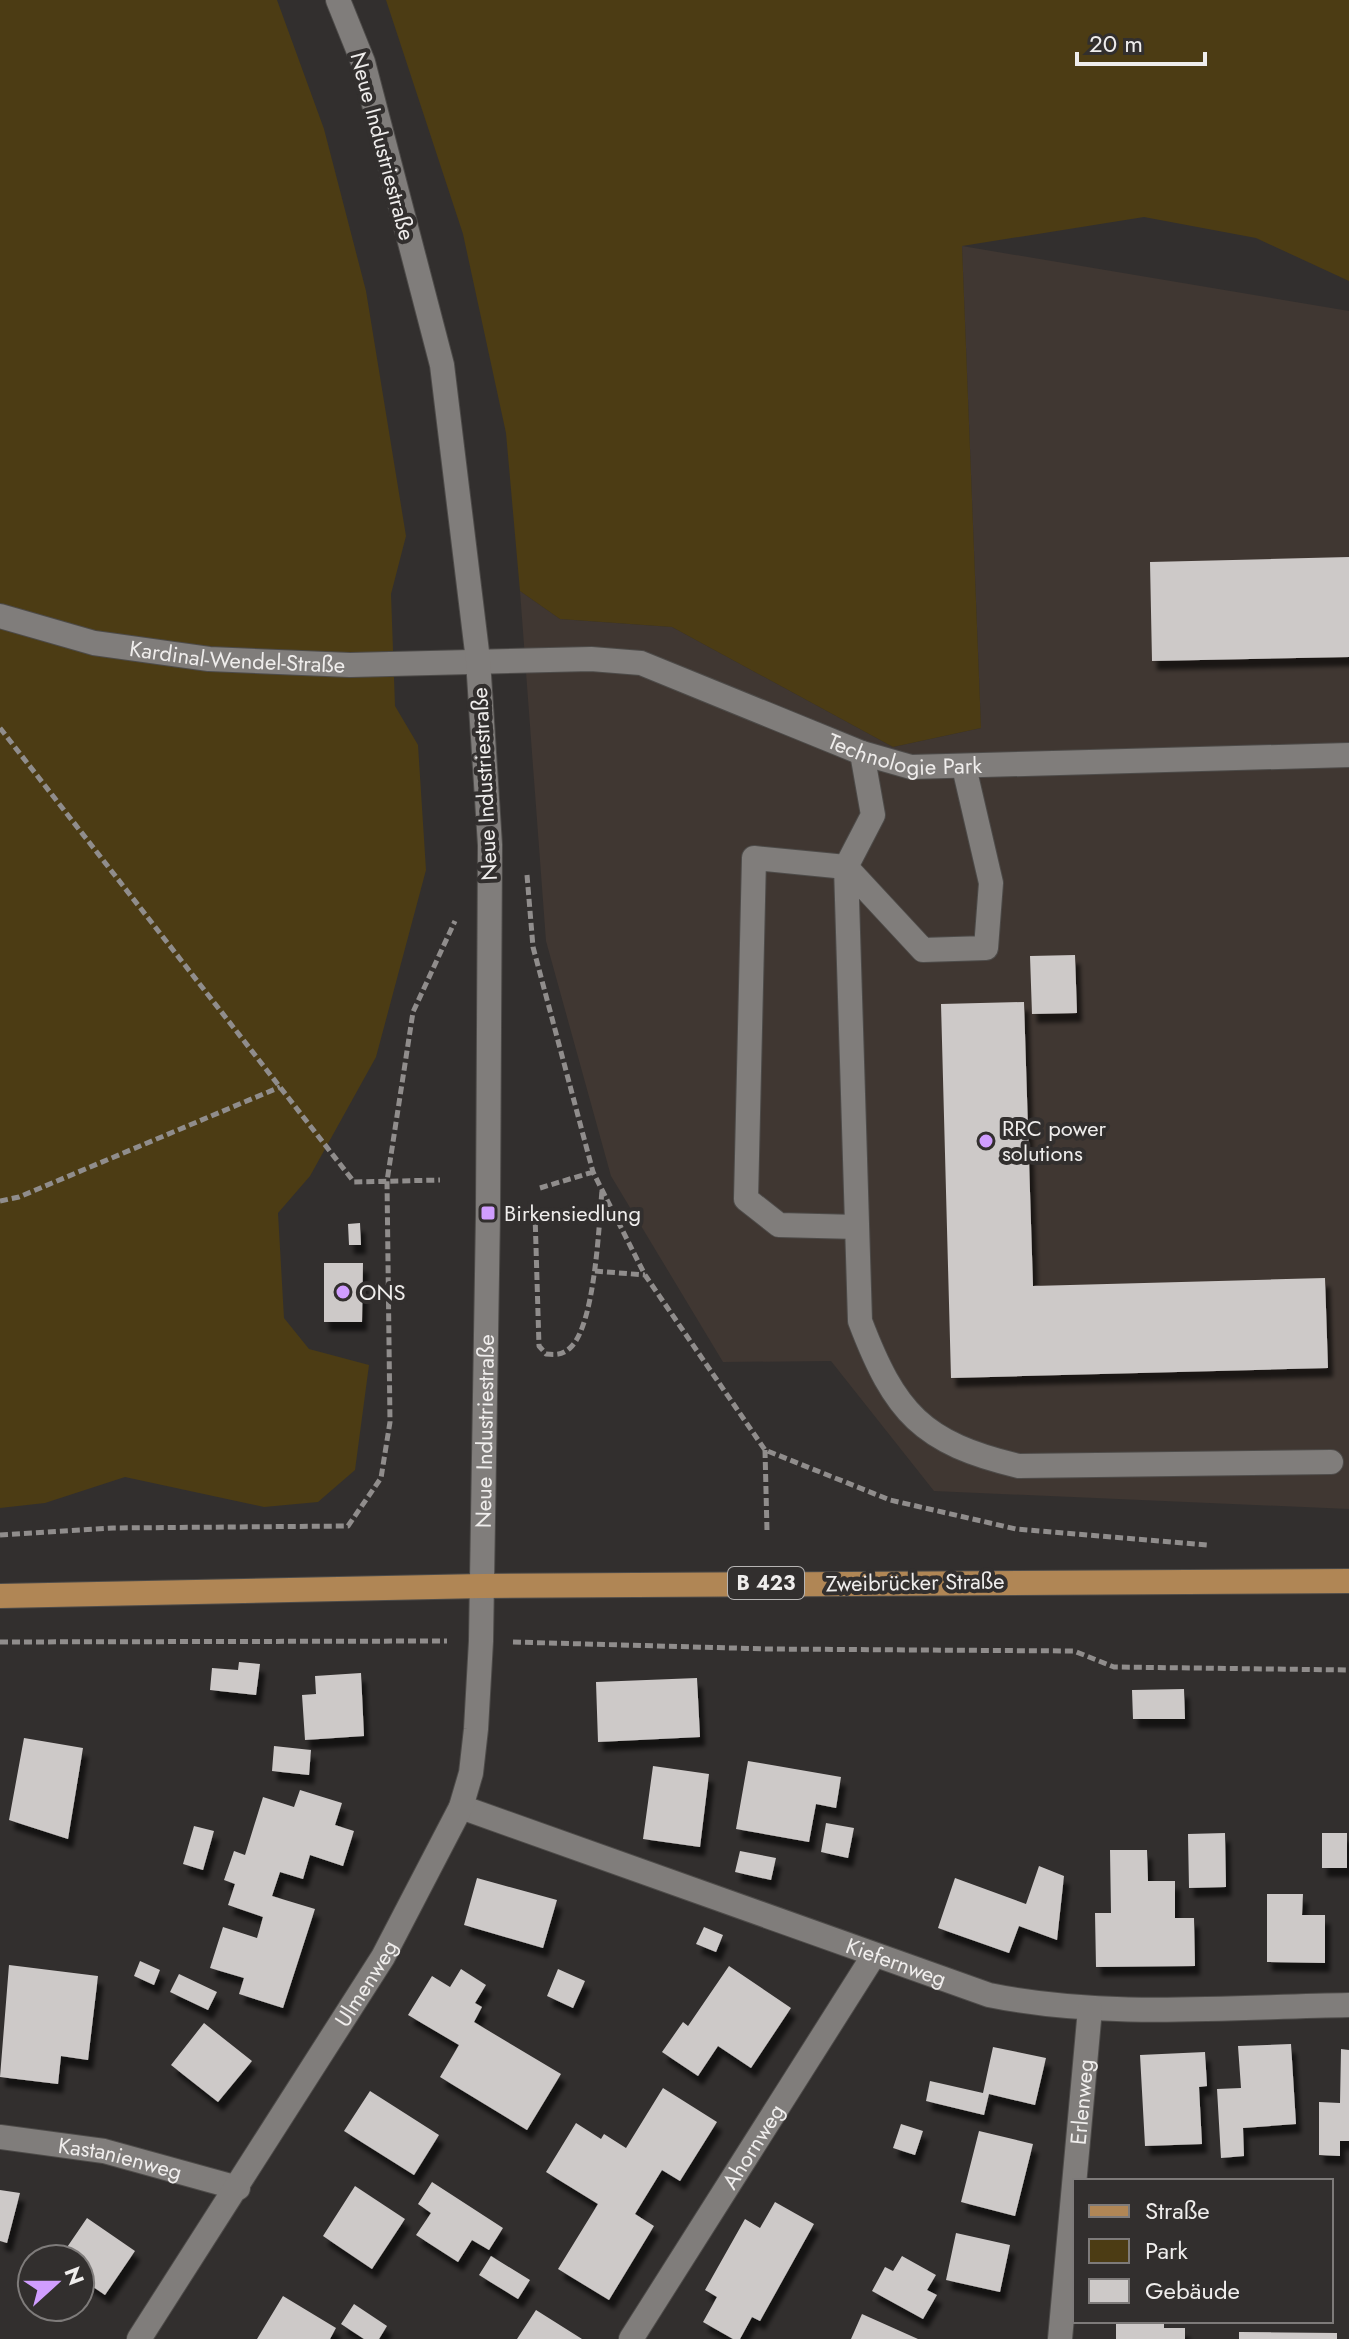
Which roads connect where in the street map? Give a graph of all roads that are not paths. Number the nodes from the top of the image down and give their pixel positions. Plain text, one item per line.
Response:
1 (338, 0) edge
2 (0, 616) edge
3 (478, 660) junction
4 (862, 753) junction
5 (1349, 755) edge
6 (964, 767) junction
7 (846, 867) junction
8 (857, 1227) junction
9 (1331, 1462) dead end
10 (1349, 1581) edge
11 (482, 1586) junction
12 (0, 1596) edge
13 (461, 1807) junction
14 (874, 1955) junction
15 (1349, 2005) edge
16 (1090, 2009) junction
17 (0, 2137) edge
18 (1075, 2179) edge
19 (238, 2188) junction
20 (1073, 2196) edge
21 (139, 2339) edge
22 (631, 2339) edge
23 (1060, 2339) edge

1 - 3 street, Neue Industriestraße
2 - 3 street, Kardinal-Wendel-Straße
3 - 4 street, Technologie Park
3 - 11 street, Neue Industriestraße
4 - 6 street, Technologie Park
4 - 7 street
5 - 6 street, Technologie Park
6 - 7 street
7 - 8 street
7 - 8 street
8 - 9 street
10 - 11 main road, Zweibrücker Straße / B 423
11 - 12 main road, B 423
11 - 13 street, Ulmenweg
13 - 14 street, Kiefernweg
13 - 19 street, Ulmenweg
14 - 16 street, Kiefernweg
14 - 22 street, Ahornweg
15 - 16 street, Kiefernweg
16 - 18 street, Erlenweg
17 - 19 street, Kastanienweg
19 - 21 street, Ulmenweg
20 - 23 street, Erlenweg

